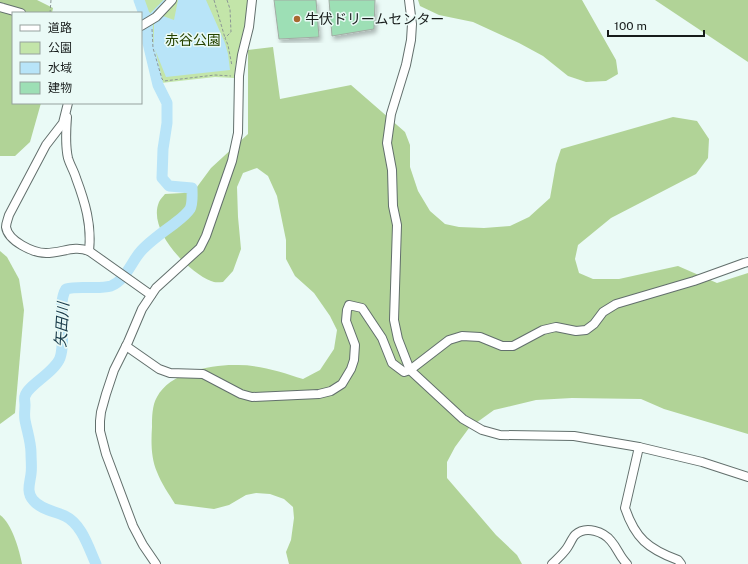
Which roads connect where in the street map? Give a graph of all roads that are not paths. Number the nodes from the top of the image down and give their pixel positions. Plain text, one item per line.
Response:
1 (172, 0) edge
2 (252, 0) edge
3 (409, 0) edge
4 (0, 7) edge
5 (18, 12) edge
6 (142, 25) edge
7 (68, 104) edge
8 (66, 113) junction
9 (90, 251) junction
10 (748, 262) edge
11 (151, 295) junction
12 (126, 346) junction
13 (410, 370) junction
14 (640, 447) junction
15 (748, 477) edge
16 (156, 564) edge
17 (552, 564) edge
18 (627, 564) edge
19 (681, 564) edge

1 - 6 street
2 - 11 street
3 - 13 street
4 - 5 street
7 - 8 street
8 - 9 street
8 - 9 street
9 - 11 street
10 - 13 street
11 - 12 street
12 - 13 street
12 - 16 street
13 - 14 street
14 - 15 street
14 - 19 street
17 - 18 street

